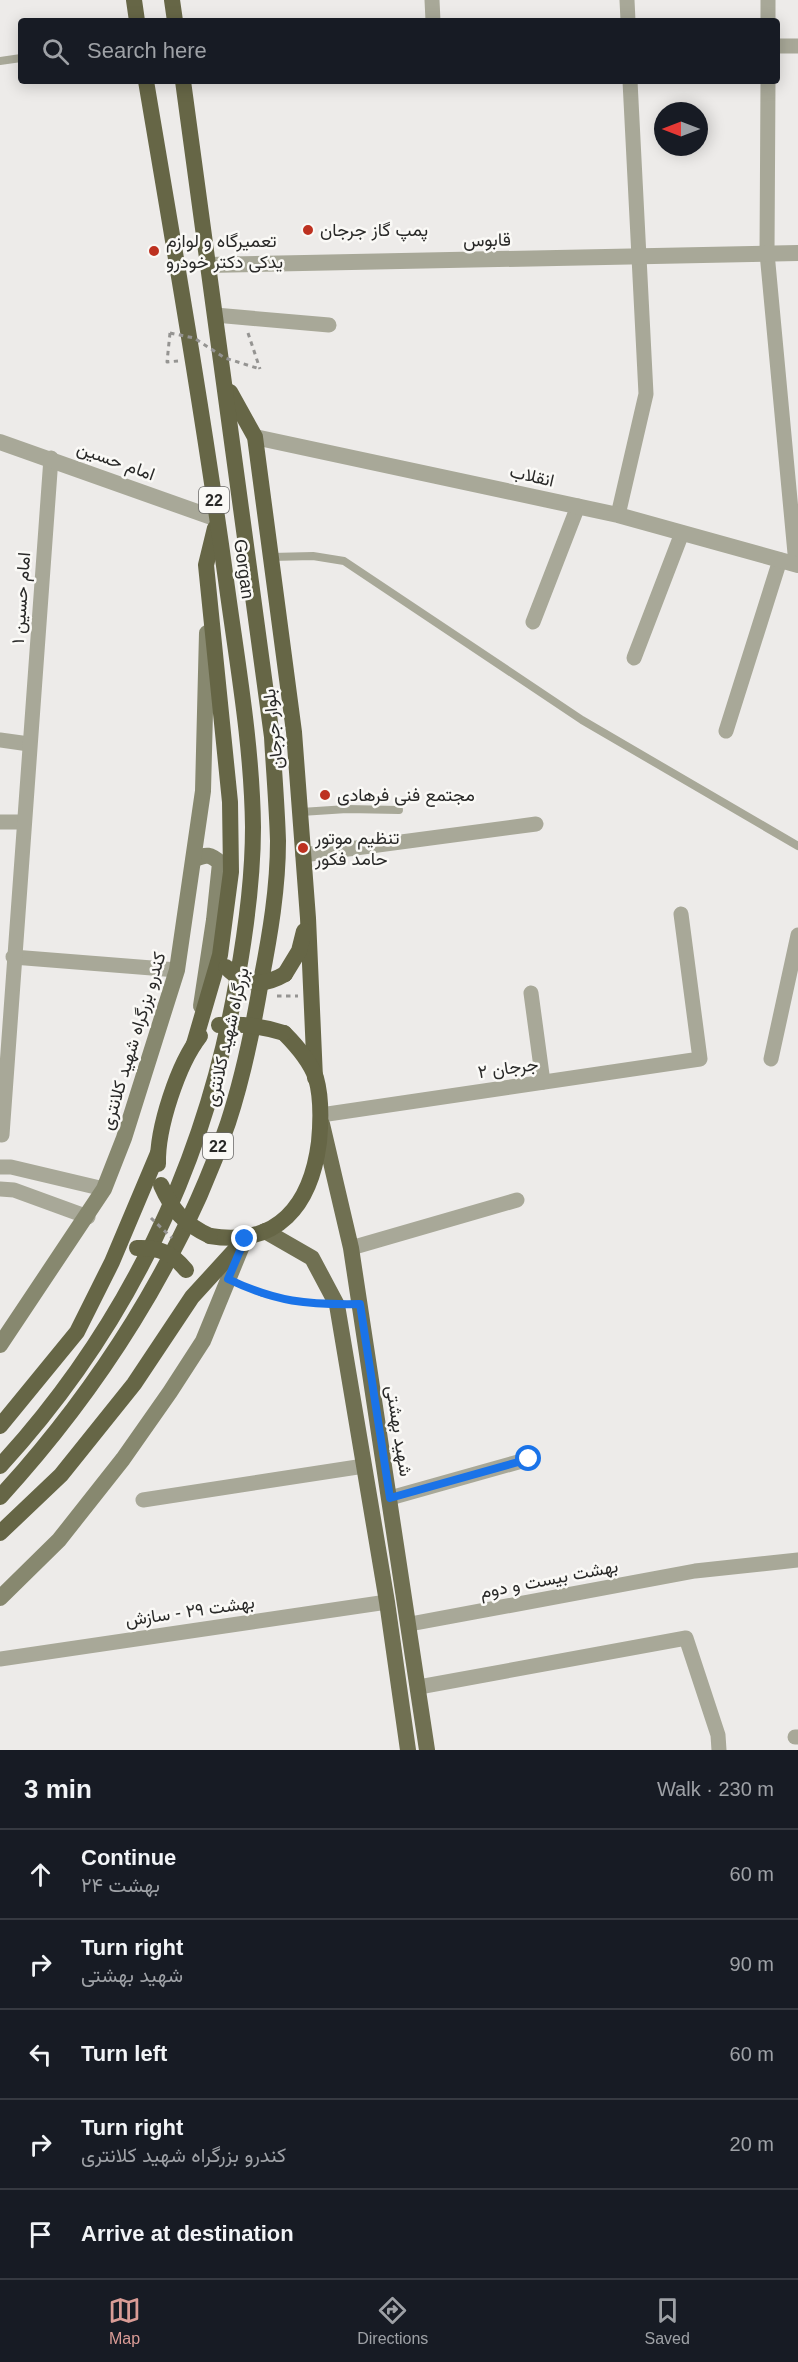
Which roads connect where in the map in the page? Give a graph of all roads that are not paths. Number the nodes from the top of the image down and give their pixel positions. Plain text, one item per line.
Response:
1 (134, 0) edge
2 (172, 0) edge
3 (432, 0) edge
4 (627, 0) edge
5 (768, 0) edge
6 (137, 18) edge
7 (175, 18) edge
8 (433, 18) edge
9 (628, 18) edge
10 (768, 18) edge
11 (780, 46) edge
12 (798, 46) edge
13 (18, 58) edge
14 (0, 61) edge
15 (146, 84) edge
16 (183, 84) edge
17 (630, 84) edge
18 (768, 84) edge
19 (767, 253) junction
20 (798, 253) edge
21 (638, 256) junction
22 (207, 265) junction
23 (215, 315) junction
24 (328, 325) dead end
25 (225, 385) junction
26 (255, 437) junction
27 (0, 442) edge
28 (51, 458) junction
29 (578, 506) junction
30 (618, 515) junction
31 (217, 519) junction
32 (682, 533) junction
33 (271, 557) junction
34 (791, 563) edge
35 (208, 606) junction
36 (533, 622) dead end
37 (634, 658) dead end
38 (726, 730) dead end
39 (272, 737) joint
40 (0, 740) edge
41 (29, 744) junction
42 (399, 810) dead end
43 (301, 812) junction
44 (0, 822) edge
45 (23, 822) junction
46 (536, 824) dead end
47 (798, 846) edge
48 (303, 855) junction
49 (195, 859) junction
50 (681, 915) dead end
51 (308, 918) junction
52 (247, 923) joint
53 (798, 935) edge
54 (13, 957) junction
55 (223, 961) junction
56 (177, 970) junction
57 (531, 993) dead end
58 (196, 1038) junction
59 (771, 1059) dead end
60 (315, 1078) junction
61 (3, 1081) edge
62 (543, 1082) junction
63 (321, 1118) junction
64 (2, 1135) dead end
65 (158, 1153) junction
66 (0, 1167) edge
67 (0, 1189) edge
68 (104, 1189) junction
69 (517, 1200) dead end
70 (88, 1217) junction
71 (265, 1232) junction
72 (245, 1239) junction
73 (351, 1248) junction
74 (112, 1262) junction
75 (192, 1297) junction
76 (0, 1345) edge
77 (0, 1426) edge
78 (529, 1459) dead end
79 (0, 1466) edge
80 (364, 1466) junction
81 (0, 1497) edge
82 (390, 1498) junction
83 (143, 1500) dead end
84 (0, 1533) edge
85 (798, 1560) edge
86 (0, 1598) edge
87 (387, 1602) junction
88 (410, 1624) junction
89 (0, 1659) edge
90 (419, 1687) junction
91 (408, 1750) edge
92 (428, 1750) edge
93 (719, 1750) edge

1 - 6 highway
2 - 7 highway
3 - 8 street
4 - 9 street
5 - 10 street
11 - 12 street
13 - 14 lane
15 - 31 highway, Gorgan / 22
16 - 22 highway, Gorgan / 22
17 - 21 street
18 - 19 street
19 - 20 street, قابوس
19 - 21 street, قابوس
19 - 34 street
21 - 22 street, قابوس
21 - 30 street
22 - 23 highway, Gorgan / 22
23 - 24 street
23 - 25 highway, Gorgan / 22
25 - 26 highway, بلوار جرجان
25 - 39 highway, Gorgan / 22
26 - 29 street, انقلاب
26 - 33 highway, بلوار جرجان
27 - 28 street, امام حسین
28 - 31 street, امام حسین
28 - 41 street, امام حسین ۱
29 - 30 street, انقلاب
29 - 36 street
30 - 32 street, انقلاب
31 - 35 highway
31 - 52 highway, Gorgan / 22
32 - 34 street, انقلاب
32 - 37 street
33 - 43 highway, بلوار جرجان
33 - 47 lane
34 - 38 street
35 - 49 main road, کندرو بزرگراه شهید کلانتری
35 - 55 highway
39 - 81 highway, بزرگراه شهید کلانتری / 22
40 - 41 street
41 - 45 street, امام حسین ۱
42 - 43 lane
43 - 48 highway, بلوار جرجان
44 - 45 street
45 - 54 street, امام حسین ۱
46 - 48 street
48 - 51 highway, بلوار جرجان
49 - 56 main road, کندرو بزرگراه شهید کلانتری
49 - 58 main road
50 - 62 street, جرجان ۲
51 - 55 highway, bridge
51 - 60 highway, بلوار جرجان
52 - 79 highway, بزرگراه شهید کلانتری / 22
53 - 59 street
54 - 56 street
54 - 61 street, امام حسین ۱
55 - 58 highway
56 - 68 main road, کندرو بزرگراه شهید کلانتری
57 - 62 street
58 - 60 highway, bridge
58 - 65 highway
60 - 63 highway
61 - 64 street, امام حسین ۱
62 - 63 street, جرجان ۲
63 - 71 highway
63 - 73 main road, شهید بهشتی
65 - 72 highway, bridge
65 - 74 highway
66 - 68 street
67 - 70 street
68 - 70 main road, کندرو بزرگراه شهید کلانتری
69 - 73 street
70 - 76 main road, کندرو بزرگراه شهید کلانتری
71 - 72 highway
71 - 80 main road
72 - 75 highway
72 - 86 main road
73 - 82 main road, شهید بهشتی
74 - 75 highway, bridge
74 - 77 highway
75 - 84 highway
78 - 82 street
80 - 83 street
80 - 87 main road
82 - 88 main road, شهید بهشتی
85 - 88 street, بهشت بیست و دوم
87 - 89 street, بهشت ۲۹ - سازش
87 - 91 main road
88 - 90 main road, شهید بهشتی
90 - 92 main road, شهید بهشتی
90 - 93 street

